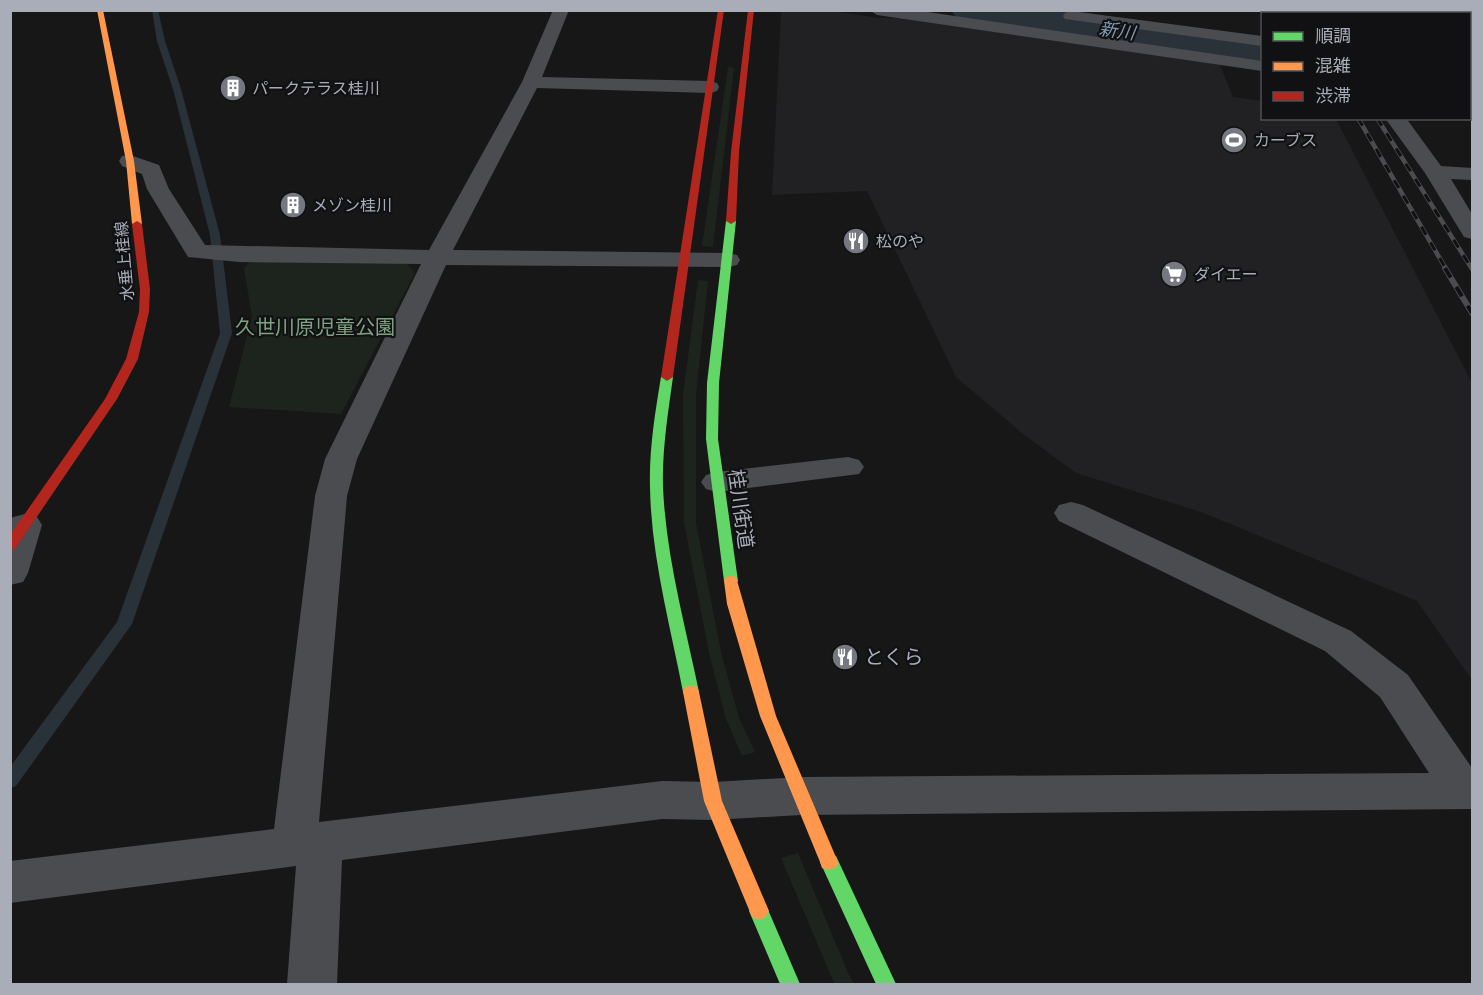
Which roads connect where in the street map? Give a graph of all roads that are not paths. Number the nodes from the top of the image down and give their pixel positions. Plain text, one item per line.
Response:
1 (100, 10) edge
2 (561, 10) edge
3 (721, 10) edge
4 (752, 10) edge
5 (877, 10) edge
6 (1266, 10) edge
7 (1286, 12) edge
8 (1055, 14) dead end
9 (1261, 41) edge
10 (1261, 66) edge
11 (531, 82) junction
12 (710, 87) junction
13 (1396, 120) edge
14 (130, 161) junction
15 (1435, 172) junction
16 (1473, 174) edge
17 (1473, 232) edge
18 (437, 257) junction
19 (686, 260) junction
20 (728, 260) junction
21 (848, 467) dead end
22 (717, 482) junction
23 (1071, 513) dead end
24 (18, 536) edge
25 (10, 573) edge
26 (1468, 791) edge
27 (801, 796) junction
28 (713, 801) junction
29 (307, 844) junction
30 (10, 882) edge
31 (312, 984) edge
32 (790, 984) edge
33 (886, 984) edge

1 - 14 street, 水垂上桂線
2 - 11 street
3 - 12 street
4 - 20 street, 桂川街道
5 - 10 street
6 - 7 street
8 - 9 street
11 - 12 street
11 - 18 street
12 - 19 street
13 - 15 street
14 - 18 street
14 - 24 street, 水垂上桂線
15 - 16 street
15 - 17 street
18 - 19 street
18 - 29 street
19 - 20 street
19 - 28 street
20 - 22 street, 桂川街道
21 - 22 street
22 - 27 street, 桂川街道
23 - 26 street
24 - 25 street
26 - 27 street
27 - 28 street
27 - 33 street, 桂川街道
28 - 29 street
28 - 32 street
29 - 30 street
29 - 31 street

